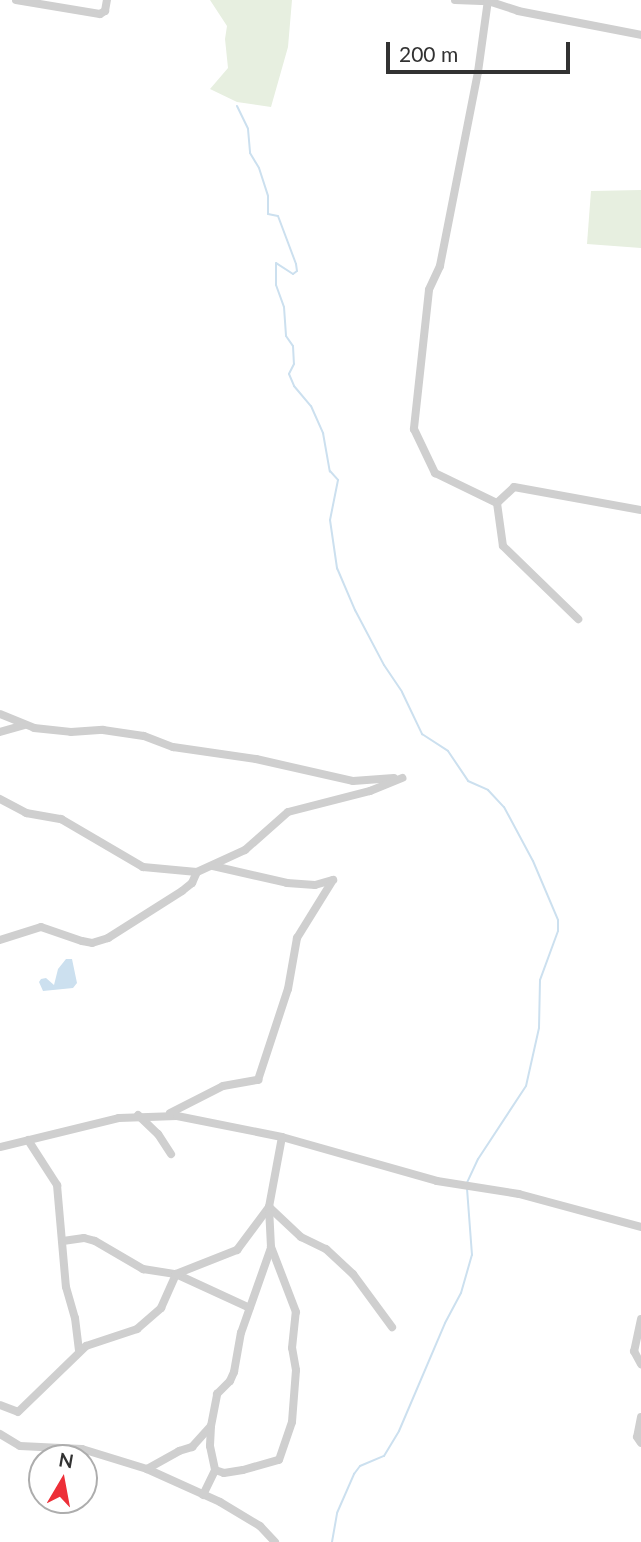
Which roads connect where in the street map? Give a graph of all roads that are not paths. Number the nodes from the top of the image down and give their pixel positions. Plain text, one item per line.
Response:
1 (16, 0) edge
2 (107, 0) edge
3 (456, 0) edge
4 (488, 1) edge
5 (641, 35) edge
6 (497, 503) junction
7 (641, 510) edge
8 (578, 619) dead end
9 (0, 714) edge
10 (24, 725) junction
11 (0, 732) edge
12 (0, 799) edge
13 (212, 866) junction
14 (197, 872) junction
15 (0, 940) edge
16 (138, 1115) junction
17 (166, 1115) junction
18 (282, 1137) junction
19 (28, 1140) junction
20 (0, 1147) edge
21 (171, 1154) dead end
22 (269, 1207) junction
23 (641, 1227) edge
24 (63, 1241) junction
25 (271, 1247) junction
26 (176, 1274) junction
27 (250, 1308) junction
28 (641, 1319) edge
29 (392, 1327) dead end
30 (79, 1350) junction
31 (641, 1364) edge
32 (0, 1405) edge
33 (641, 1417) edge
34 (211, 1426) junction
35 (0, 1433) edge
36 (641, 1443) edge
37 (148, 1469) junction
38 (215, 1470) junction
39 (203, 1495) junction
40 (275, 1542) edge

1 - 2 street
3 - 4 street
4 - 5 street
4 - 6 street
6 - 7 street
6 - 8 street
9 - 10 street
10 - 11 street
10 - 13 street
12 - 14 street
13 - 14 street
13 - 17 street
14 - 15 street
16 - 17 street
16 - 19 street
16 - 21 street
17 - 18 street
18 - 22 street
18 - 23 street
19 - 20 street
19 - 24 street
22 - 25 street
22 - 26 street
22 - 29 street
24 - 26 street
24 - 30 street
25 - 27 street
25 - 38 street
26 - 27 street
26 - 30 street
27 - 34 street
28 - 31 street
30 - 32 street
33 - 36 street
34 - 37 street
34 - 38 street
35 - 37 street
37 - 39 street
38 - 39 street
39 - 40 street

